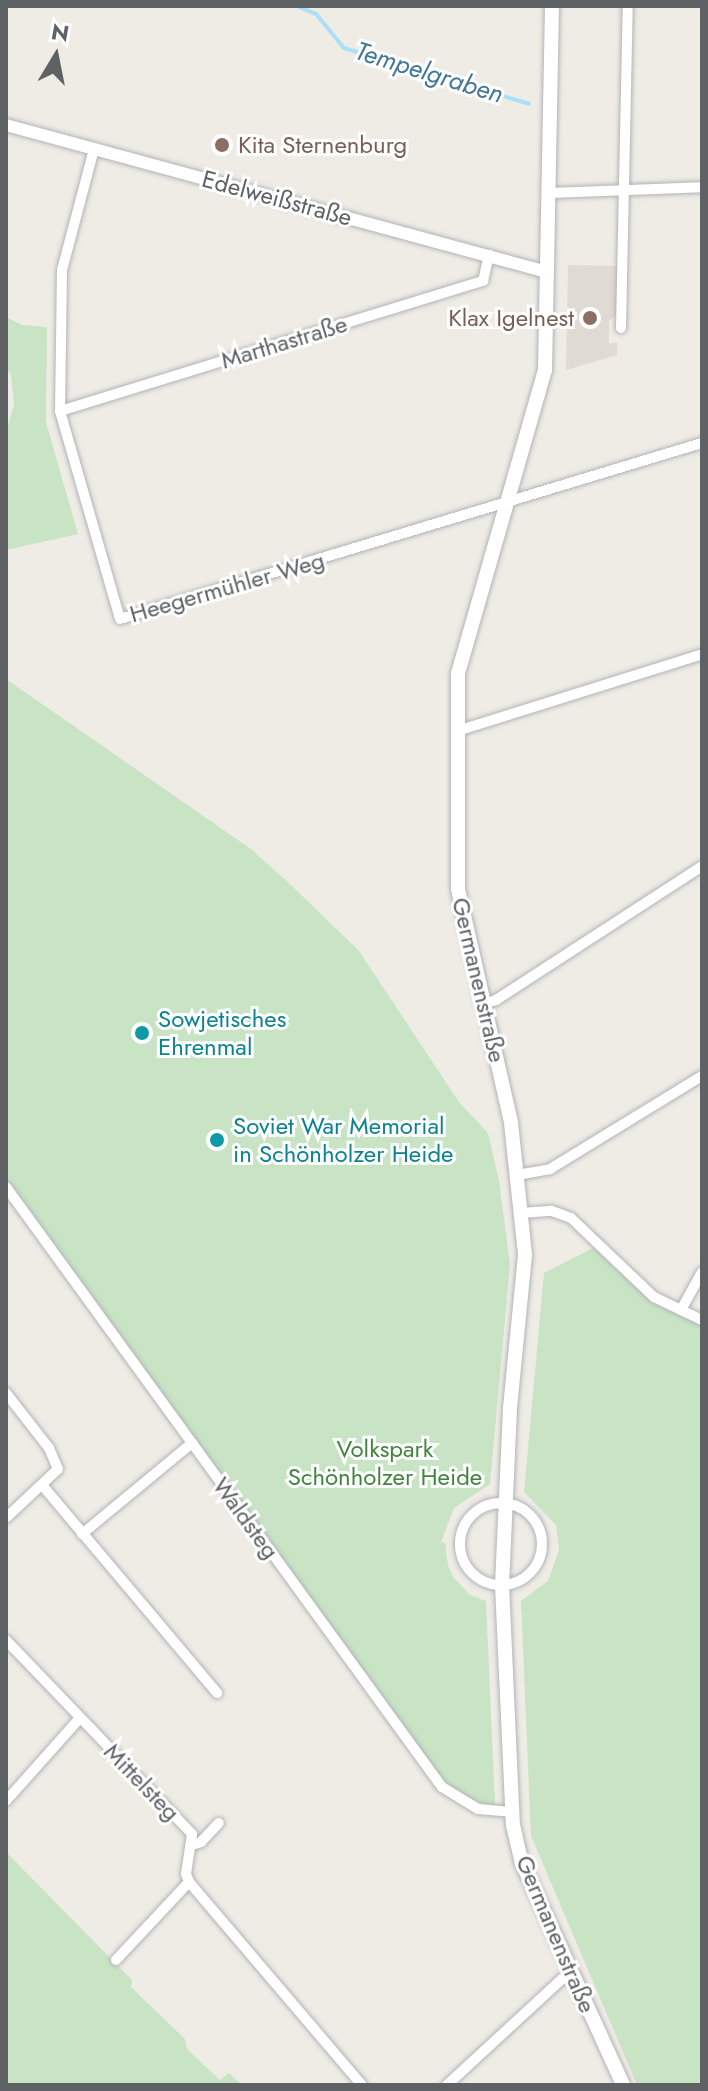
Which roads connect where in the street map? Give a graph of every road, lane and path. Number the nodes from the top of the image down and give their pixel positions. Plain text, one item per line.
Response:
1 (552, 6) edge
2 (628, 6) edge
3 (6, 125) edge
4 (94, 149) junction
5 (702, 187) edge
6 (624, 190) junction
7 (549, 193) junction
8 (489, 255) junction
9 (547, 272) junction
10 (621, 328) dead end
11 (60, 411) junction
12 (702, 443) edge
13 (507, 503) junction
14 (702, 654) edge
15 (457, 731) junction
16 (702, 866) edge
17 (483, 1004) junction
18 (702, 1076) edge
19 (517, 1175) junction
20 (6, 1187) edge
21 (521, 1213) junction
22 (702, 1272) edge
23 (681, 1310) junction
24 (702, 1320) edge
25 (6, 1393) edge
26 (192, 1443) junction
27 (42, 1485) junction
28 (505, 1503) junction
29 (6, 1518) edge
30 (82, 1534) junction
31 (502, 1585) junction
32 (6, 1640) edge
33 (217, 1693) dead end
34 (79, 1719) junction
35 (6, 1801) edge
36 (511, 1812) junction
37 (219, 1823) dead end
38 (192, 1845) junction
39 (189, 1882) junction
40 (116, 1960) dead end
41 (572, 1975) junction
42 (362, 2085) edge
43 (447, 2085) edge
44 (623, 2085) edge

1 - 7 main road, Germanenstraße
2 - 6 street
3 - 4 street, Edelweißstraße
4 - 8 street, Edelweißstraße
4 - 11 street, Heegermühler Weg
5 - 6 street
6 - 7 street
6 - 10 street
7 - 9 main road, Germanenstraße
8 - 9 street, Edelweißstraße
8 - 11 street, Marthastraße
9 - 13 main road, Germanenstraße
11 - 13 street, Heegermühler Weg
12 - 13 street, Heegermühler Weg
13 - 15 main road, Germanenstraße
14 - 15 street
15 - 17 main road, Germanenstraße
16 - 17 street
17 - 19 main road, Germanenstraße
18 - 19 street
19 - 21 main road, Germanenstraße
20 - 26 street, Waldsteg
21 - 23 street
21 - 28 main road, Germanenstraße
22 - 23 street
23 - 24 street
25 - 27 street
26 - 30 street
26 - 36 street, Waldsteg
27 - 29 street
27 - 30 street
28 - 31 main road, Germanenstraße
28 - 31 street
28 - 31 street
30 - 33 street
31 - 36 main road, Germanenstraße
32 - 34 street, Mittelsteg
34 - 35 street
34 - 38 street, Mittelsteg
36 - 41 main road, Germanenstraße
37 - 38 street
38 - 39 street, Mittelsteg
39 - 40 street
39 - 42 street
41 - 43 street
41 - 44 main road, Germanenstraße

